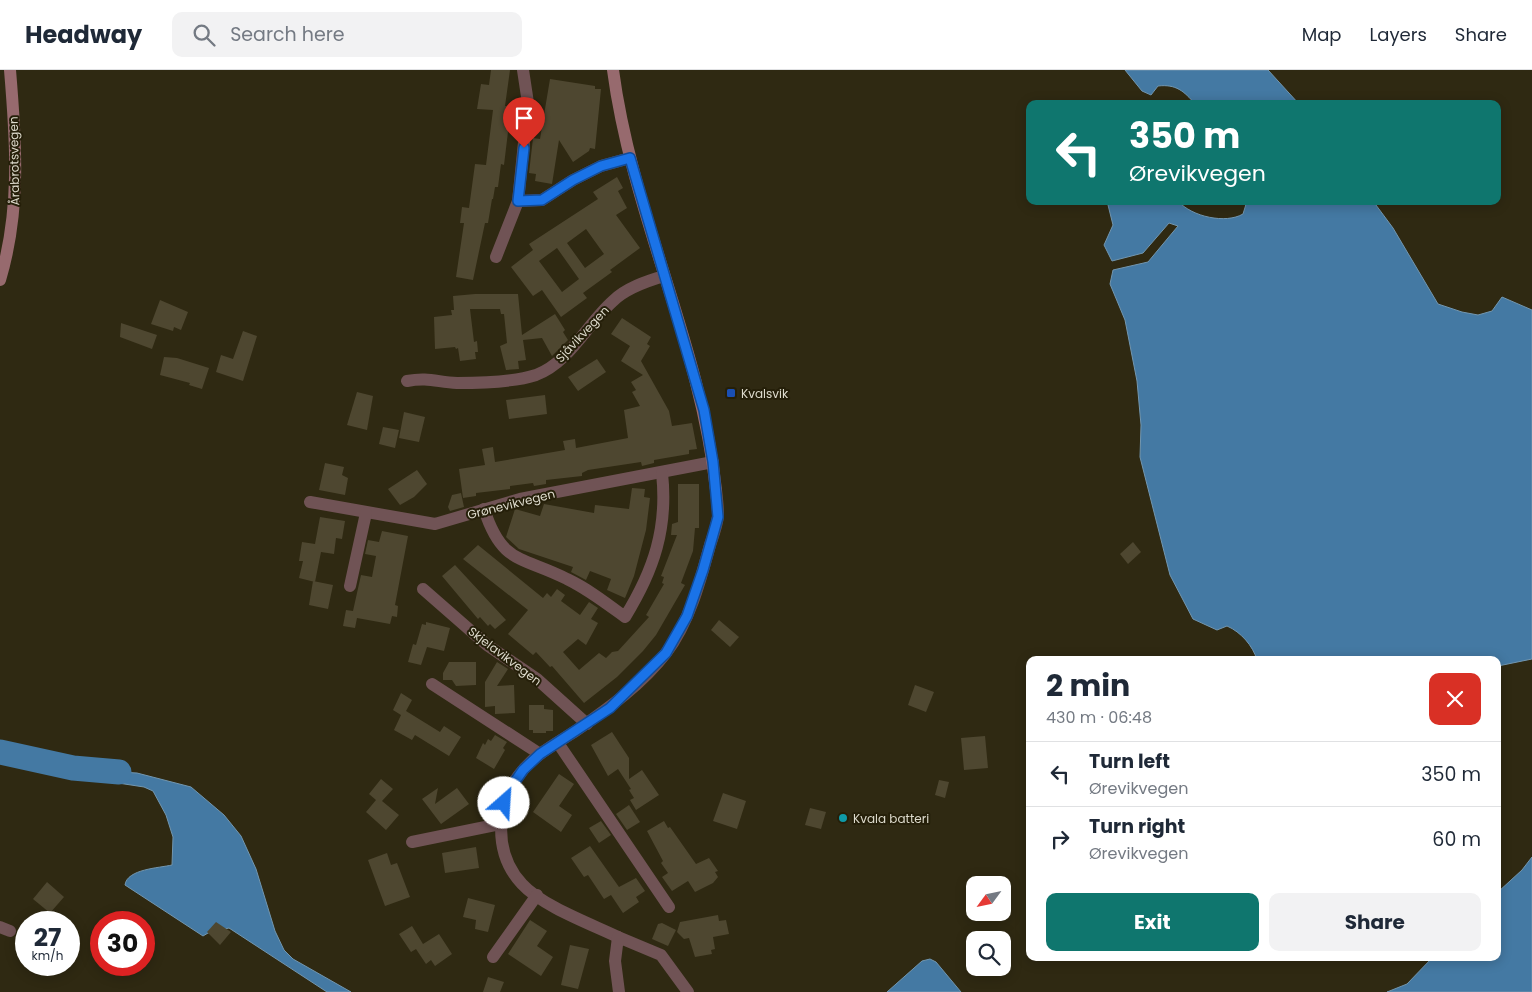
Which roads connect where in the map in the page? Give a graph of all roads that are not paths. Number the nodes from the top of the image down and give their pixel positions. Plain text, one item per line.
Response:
1 (10, 70) edge
2 (523, 70) edge
3 (613, 70) edge
4 (630, 158) junction
5 (518, 201) junction
6 (496, 257) dead end
7 (664, 276) junction
8 (0, 280) edge
9 (407, 381) dead end
10 (713, 462) junction
11 (662, 472) junction
12 (716, 490) joint
13 (310, 502) dead end
14 (484, 509) junction
15 (366, 513) junction
16 (350, 586) dead end
17 (422, 589) dead end
18 (432, 684) dead end
19 (586, 724) junction
20 (558, 743) junction
21 (540, 754) junction
22 (500, 824) junction
23 (412, 842) dead end
24 (537, 895) junction
25 (668, 907) dead end
26 (618, 937) junction
27 (493, 957) dead end
28 (620, 992) edge
29 (688, 992) edge

1 - 8 main road, Årabrotsvegen
2 - 5 street
3 - 4 main road
4 - 5 street
4 - 7 main road
5 - 6 street
7 - 9 street, Sjåvikvegen
7 - 10 main road
10 - 11 street, Grønevikvegen
10 - 12 main road
11 - 14 street, Grønevikvegen
11 - 14 street
12 - 19 street
13 - 15 street, Grønevikvegen
14 - 15 street, Grønevikvegen
15 - 16 street
17 - 19 street, Skjelavikvegen
18 - 21 street
19 - 20 street
20 - 21 street
20 - 25 street
21 - 22 street
22 - 23 street
22 - 24 street
24 - 26 street
24 - 27 street
26 - 28 street
26 - 29 street

